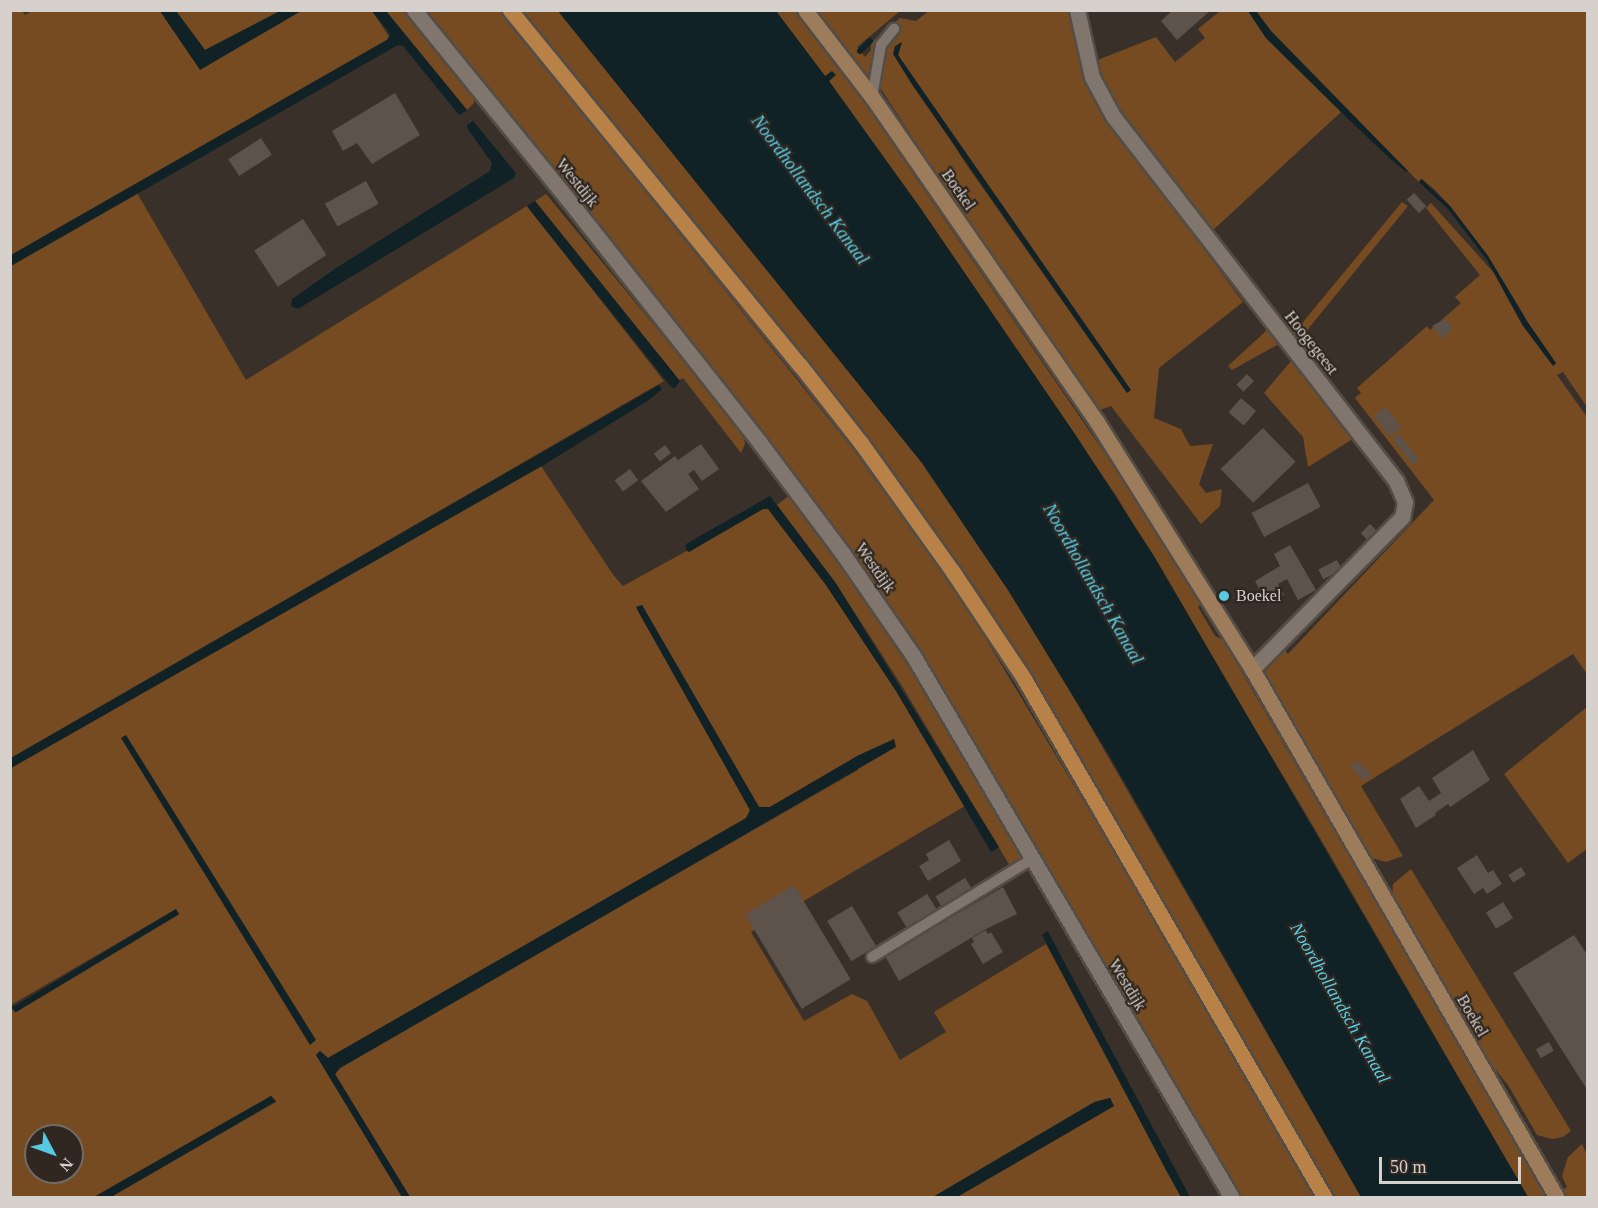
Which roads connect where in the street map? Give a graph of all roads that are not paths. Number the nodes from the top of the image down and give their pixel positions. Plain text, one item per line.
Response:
1 (414, 10) edge
2 (510, 10) edge
3 (805, 10) edge
4 (1077, 10) edge
5 (894, 28) dead end
6 (872, 97) junction
7 (1252, 669) junction
8 (1032, 859) junction
9 (872, 957) dead end
10 (1232, 1197) edge
11 (1324, 1197) edge
12 (1557, 1197) edge

1 - 8 street, Westdijk
2 - 11 main road
3 - 6 street, Boekel
4 - 7 street, Hoogegeest
5 - 6 lane
6 - 7 street, Boekel
7 - 12 street, Boekel
8 - 9 lane
8 - 10 street, Westdijk

